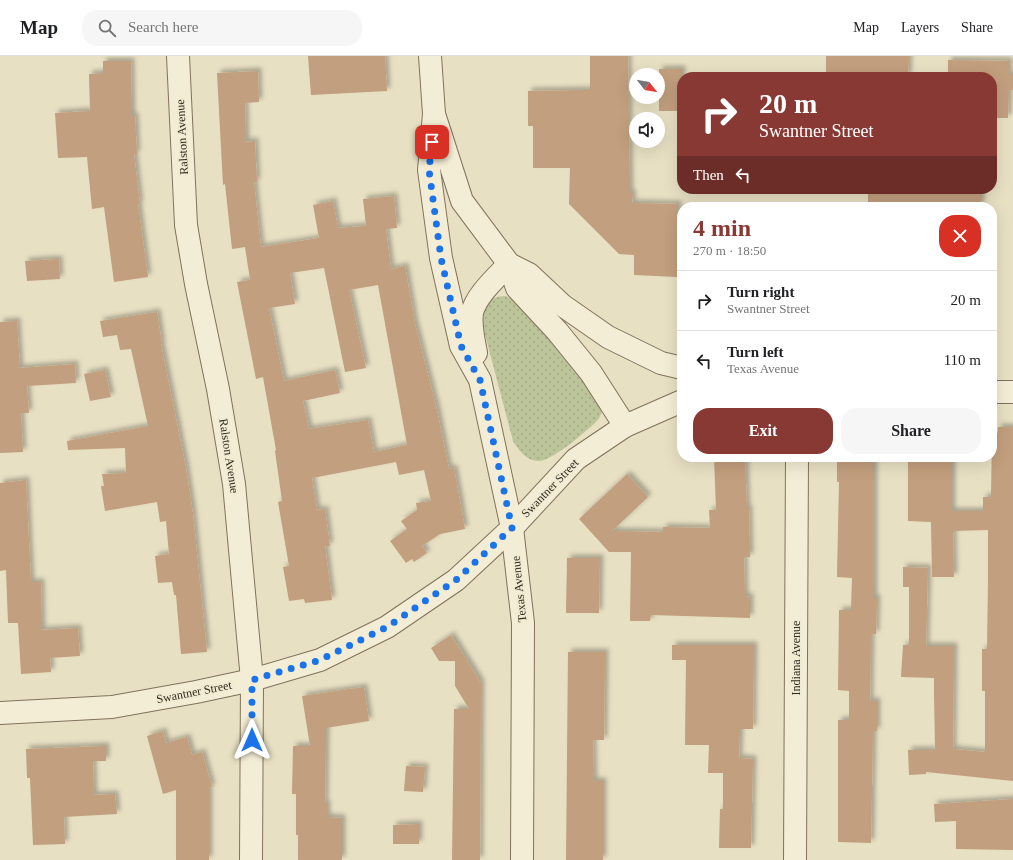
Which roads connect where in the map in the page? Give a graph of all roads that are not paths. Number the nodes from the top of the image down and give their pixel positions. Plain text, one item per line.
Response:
1 (178, 56) edge
2 (430, 56) edge
3 (434, 114) junction
4 (509, 264) junction
5 (677, 367) edge
6 (480, 380) junction
7 (997, 392) edge
8 (1013, 392) edge
9 (677, 403) edge
10 (625, 426) junction
11 (797, 462) edge
12 (512, 528) junction
13 (252, 680) junction
14 (0, 713) edge
15 (251, 860) edge
16 (522, 860) edge
17 (794, 860) edge

1 - 13 street, Ralston Avenue
2 - 3 street, Texas Avenue
3 - 4 street, Texas Avenue
3 - 6 street, Texas Avenue
4 - 5 street, Texas Avenue
4 - 6 street
4 - 10 street, Texas Avenue
6 - 12 street, Texas Avenue
7 - 8 street
9 - 10 street, Swantner Street
10 - 12 street, Swantner Street
11 - 17 street, Indiana Avenue
12 - 13 street, Swantner Street
12 - 16 street, Texas Avenue
13 - 14 street, Swantner Street
13 - 15 street, Ralston Avenue

